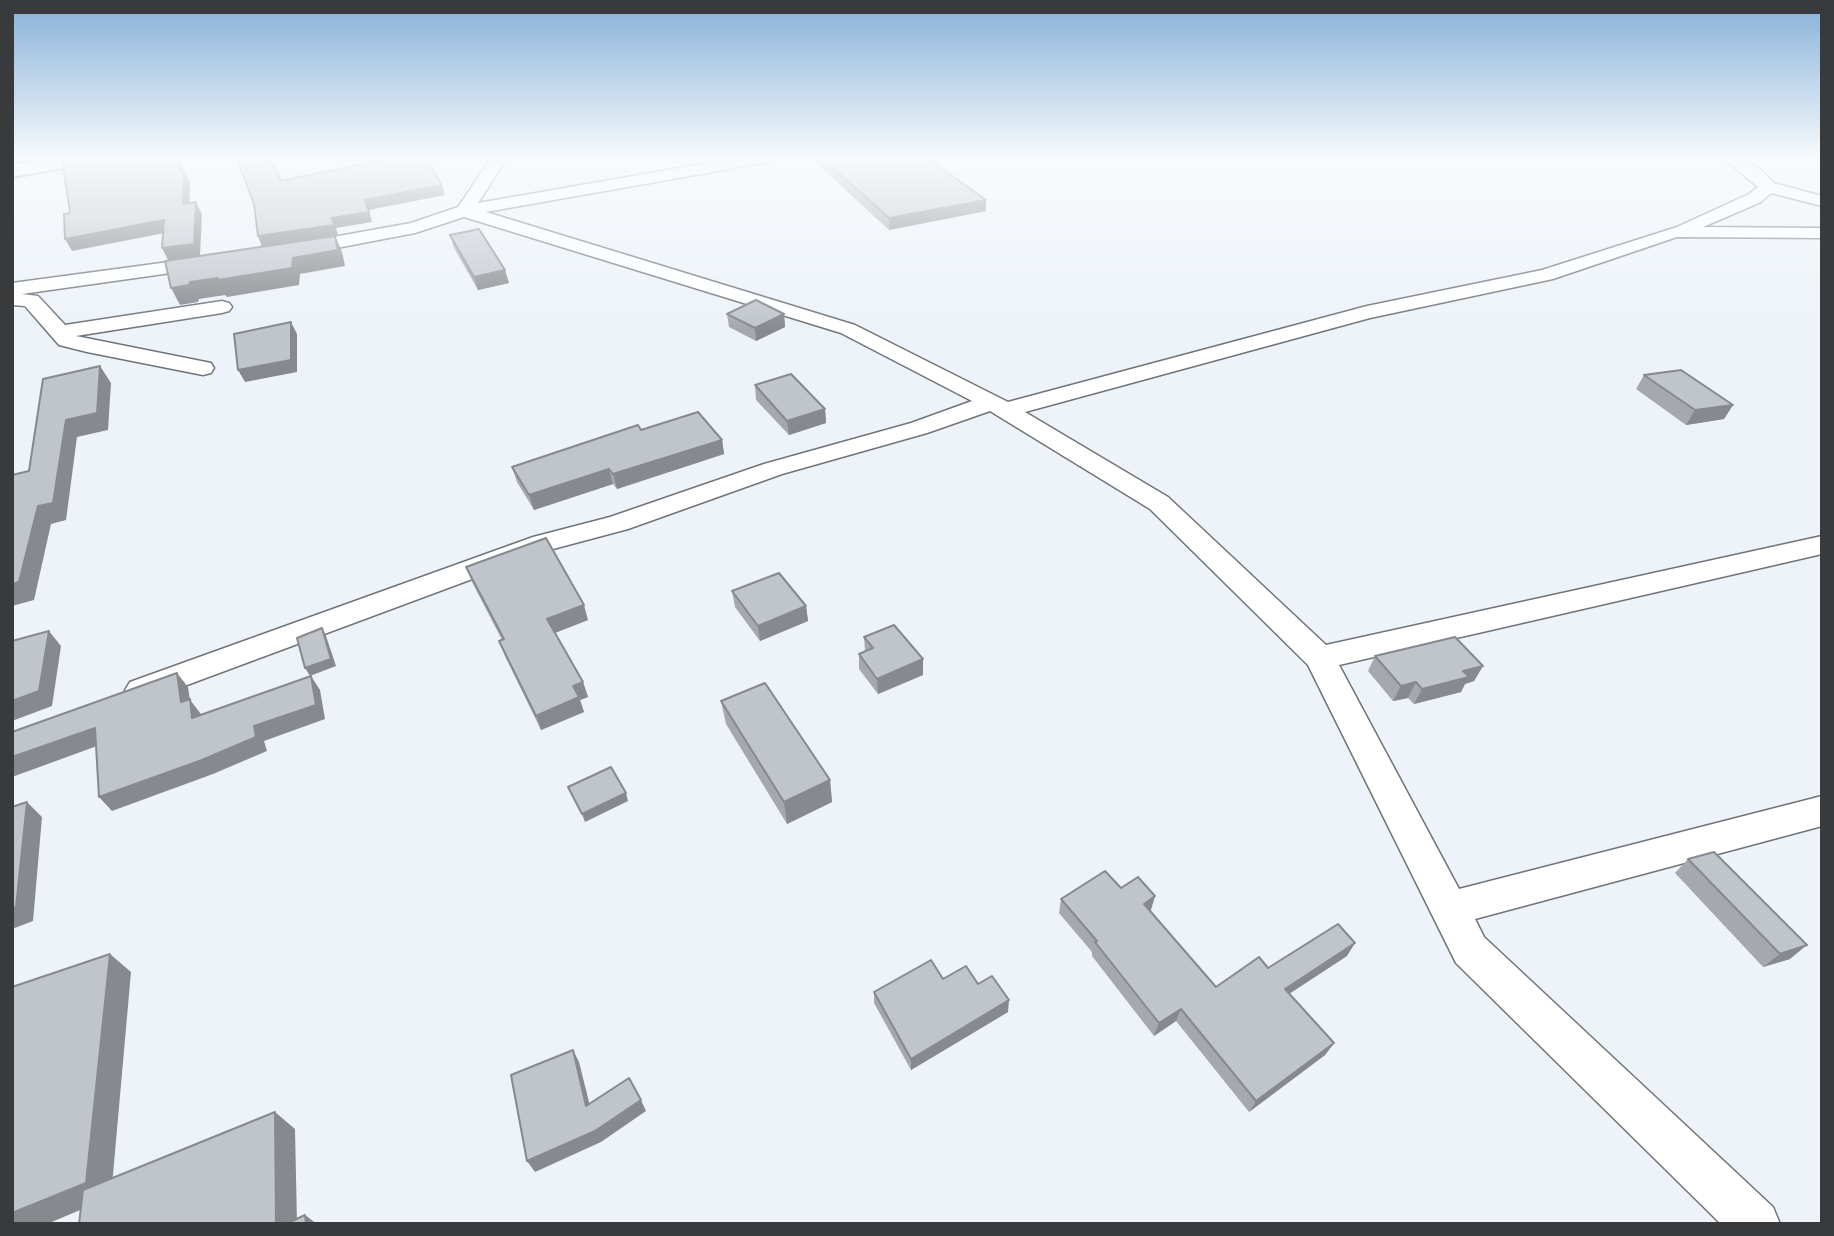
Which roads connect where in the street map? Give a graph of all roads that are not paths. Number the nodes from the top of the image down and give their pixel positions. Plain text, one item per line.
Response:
1 (453, 215) edge
2 (476, 215) edge
3 (1716, 215) edge
4 (1675, 232) junction
5 (1817, 235) edge
6 (279, 253) edge
7 (226, 260) edge
8 (12, 289) edge
9 (12, 299) edge
10 (222, 307) dead end
11 (62, 332) junction
12 (204, 368) dead end
13 (999, 406) junction
14 (1822, 545) edge
15 (1320, 658) junction
16 (116, 699) edge
17 (1822, 811) edge
18 (1449, 909) junction
19 (1756, 1224) edge

1 - 6 street
2 - 13 street
3 - 4 street
4 - 5 street
4 - 13 street
7 - 8 street
9 - 11 street
10 - 11 street
11 - 12 street
13 - 15 street
13 - 16 street
14 - 15 street
15 - 18 street
17 - 18 street
18 - 19 street

